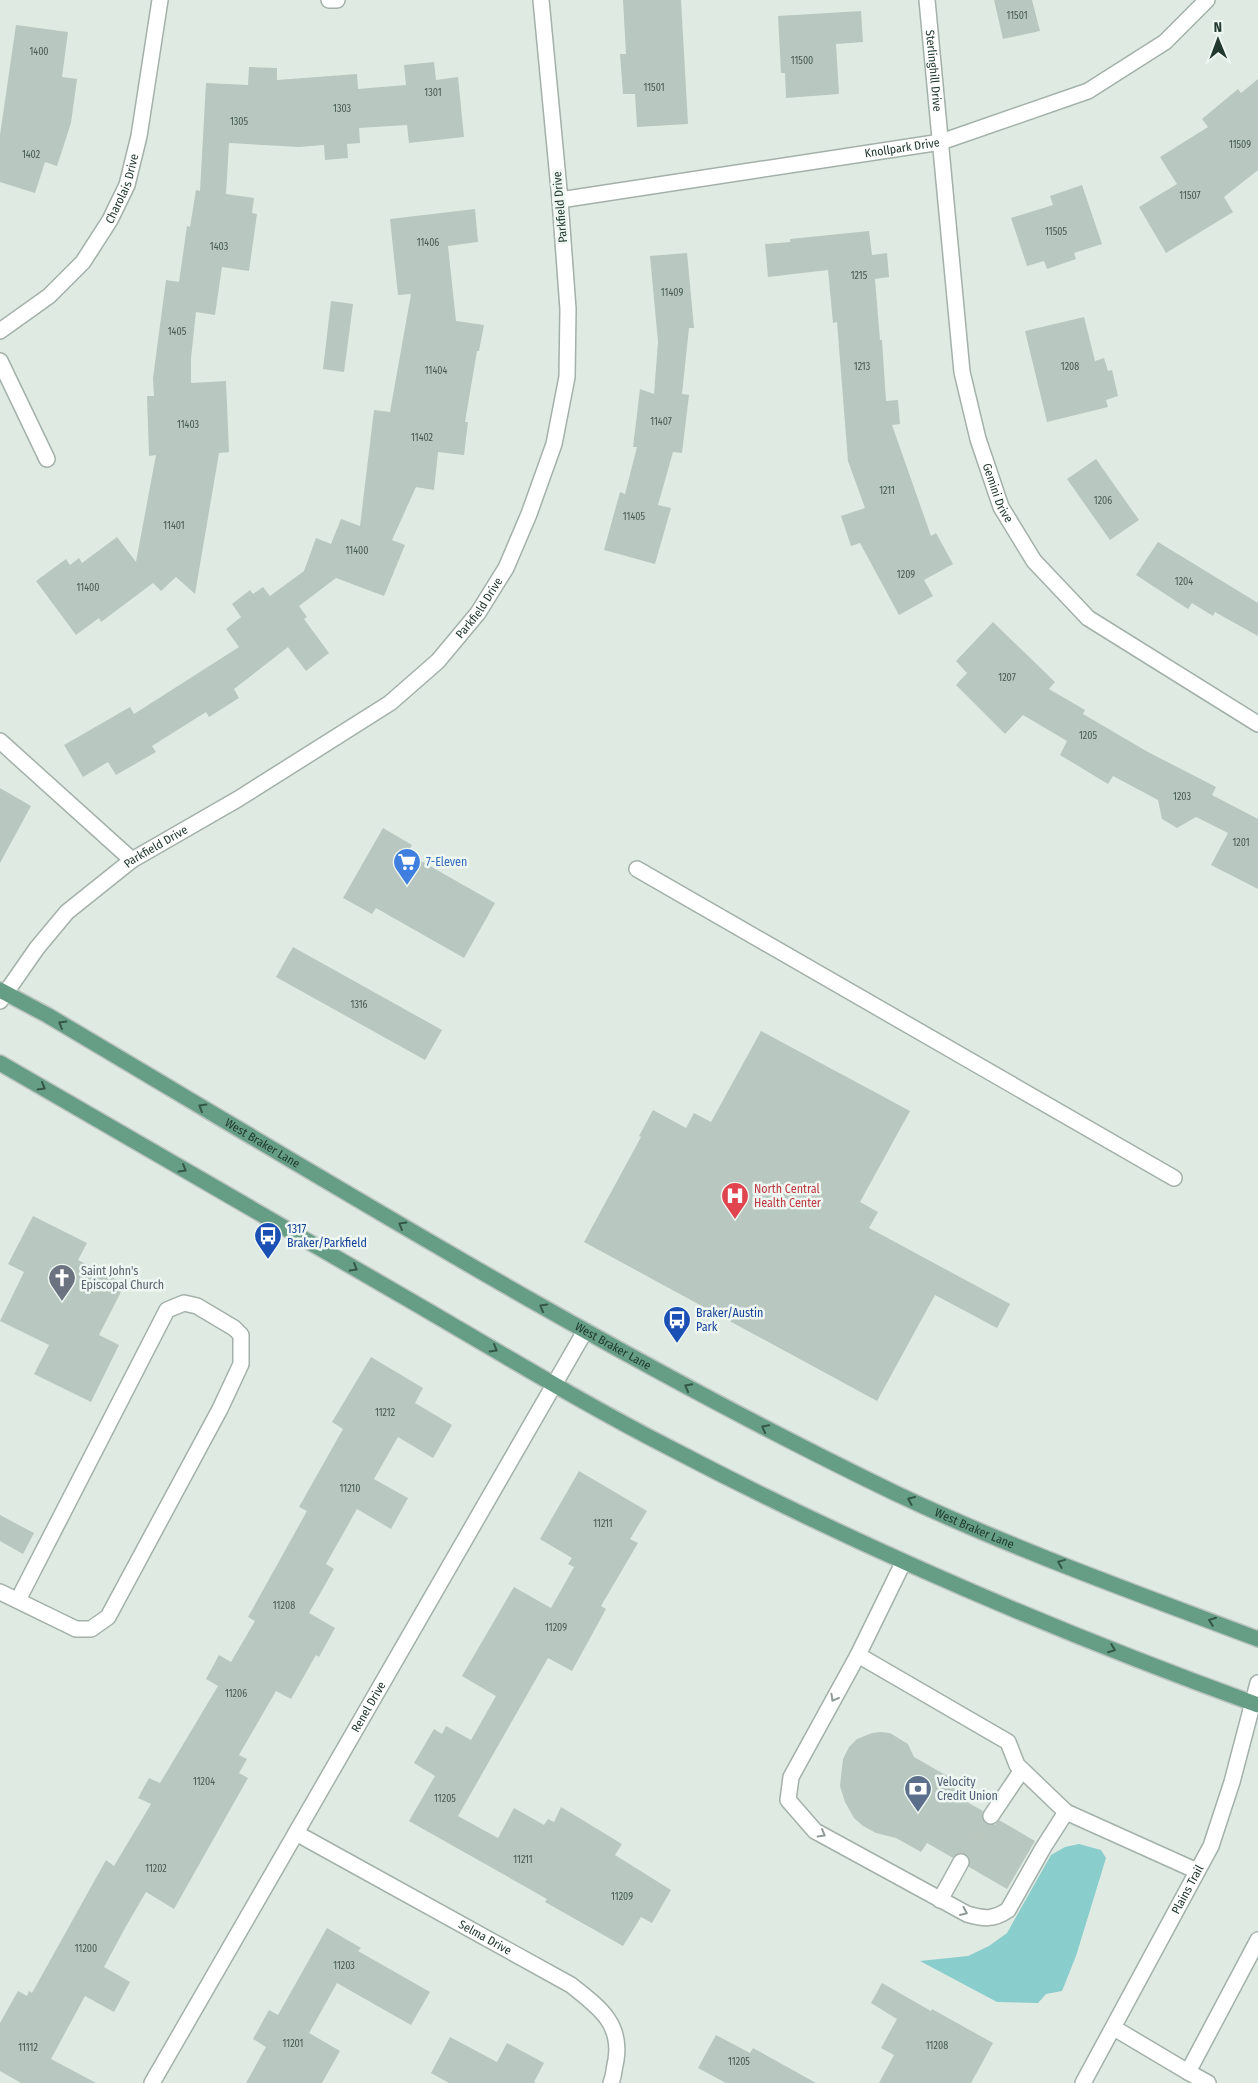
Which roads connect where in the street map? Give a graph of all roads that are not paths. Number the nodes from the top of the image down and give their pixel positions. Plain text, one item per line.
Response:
1 (160, 0) edge
2 (330, 0) edge
3 (337, 0) edge
4 (541, 0) edge
5 (927, 0) edge
6 (1207, 0) edge
7 (941, 142) junction
8 (560, 200) junction
9 (0, 331) edge
10 (0, 361) edge
11 (47, 459) dead end
12 (1258, 724) edge
13 (0, 741) edge
14 (132, 860) junction
15 (637, 869) dead end
16 (2, 994) edge
17 (0, 1063) edge
18 (1174, 1178) dead end
19 (585, 1331) junction
20 (553, 1384) junction
21 (904, 1563) junction
22 (0, 1592) edge
23 (18, 1600) junction
24 (1258, 1639) edge
25 (858, 1655) junction
26 (1258, 1683) edge
27 (1255, 1704) edge
28 (1022, 1770) junction
29 (1066, 1812) junction
30 (991, 1816) tunnel mouth
31 (296, 1833) junction
32 (961, 1862) tunnel mouth
33 (1197, 1871) junction
34 (940, 1900) junction
35 (1258, 1940) edge
36 (1114, 2028) junction
37 (1188, 2072) junction
38 (152, 2083) edge
39 (610, 2083) edge
40 (1083, 2083) edge
41 (1208, 2083) edge

1 - 9 street, Charolais Drive
2 - 3 street
4 - 8 street, Parkfield Drive
5 - 7 street, Sterlinghill Drive
6 - 7 street, Knollpark Drive
7 - 8 street, Knollpark Drive
7 - 12 street, Gemini Drive
8 - 14 street, Parkfield Drive
10 - 11 street
13 - 14 street
14 - 16 street, Parkfield Drive
15 - 18 street
19 -> 16 main road, West Braker Lane
17 -> 20 main road
19 - 20 street, Renel Drive
24 -> 19 main road, West Braker Lane
20 - 21 main road
20 - 31 street, Renel Drive
21 - 25 street
21 -> 27 main road
22 - 23 street
23 - 23 street
25 - 28 street
25 -> 34 street
26 - 27 street, Plains Trail
27 - 33 street, Plains Trail
28 - 29 street
28 - 30 street
29 - 33 street
34 -> 29 street
31 - 38 street, Renel Drive
31 - 39 street, Selma Drive
32 - 34 street
33 - 36 street, Plains Trail
35 - 37 street
36 - 37 street
36 - 40 street, Plains Trail
37 - 41 street

